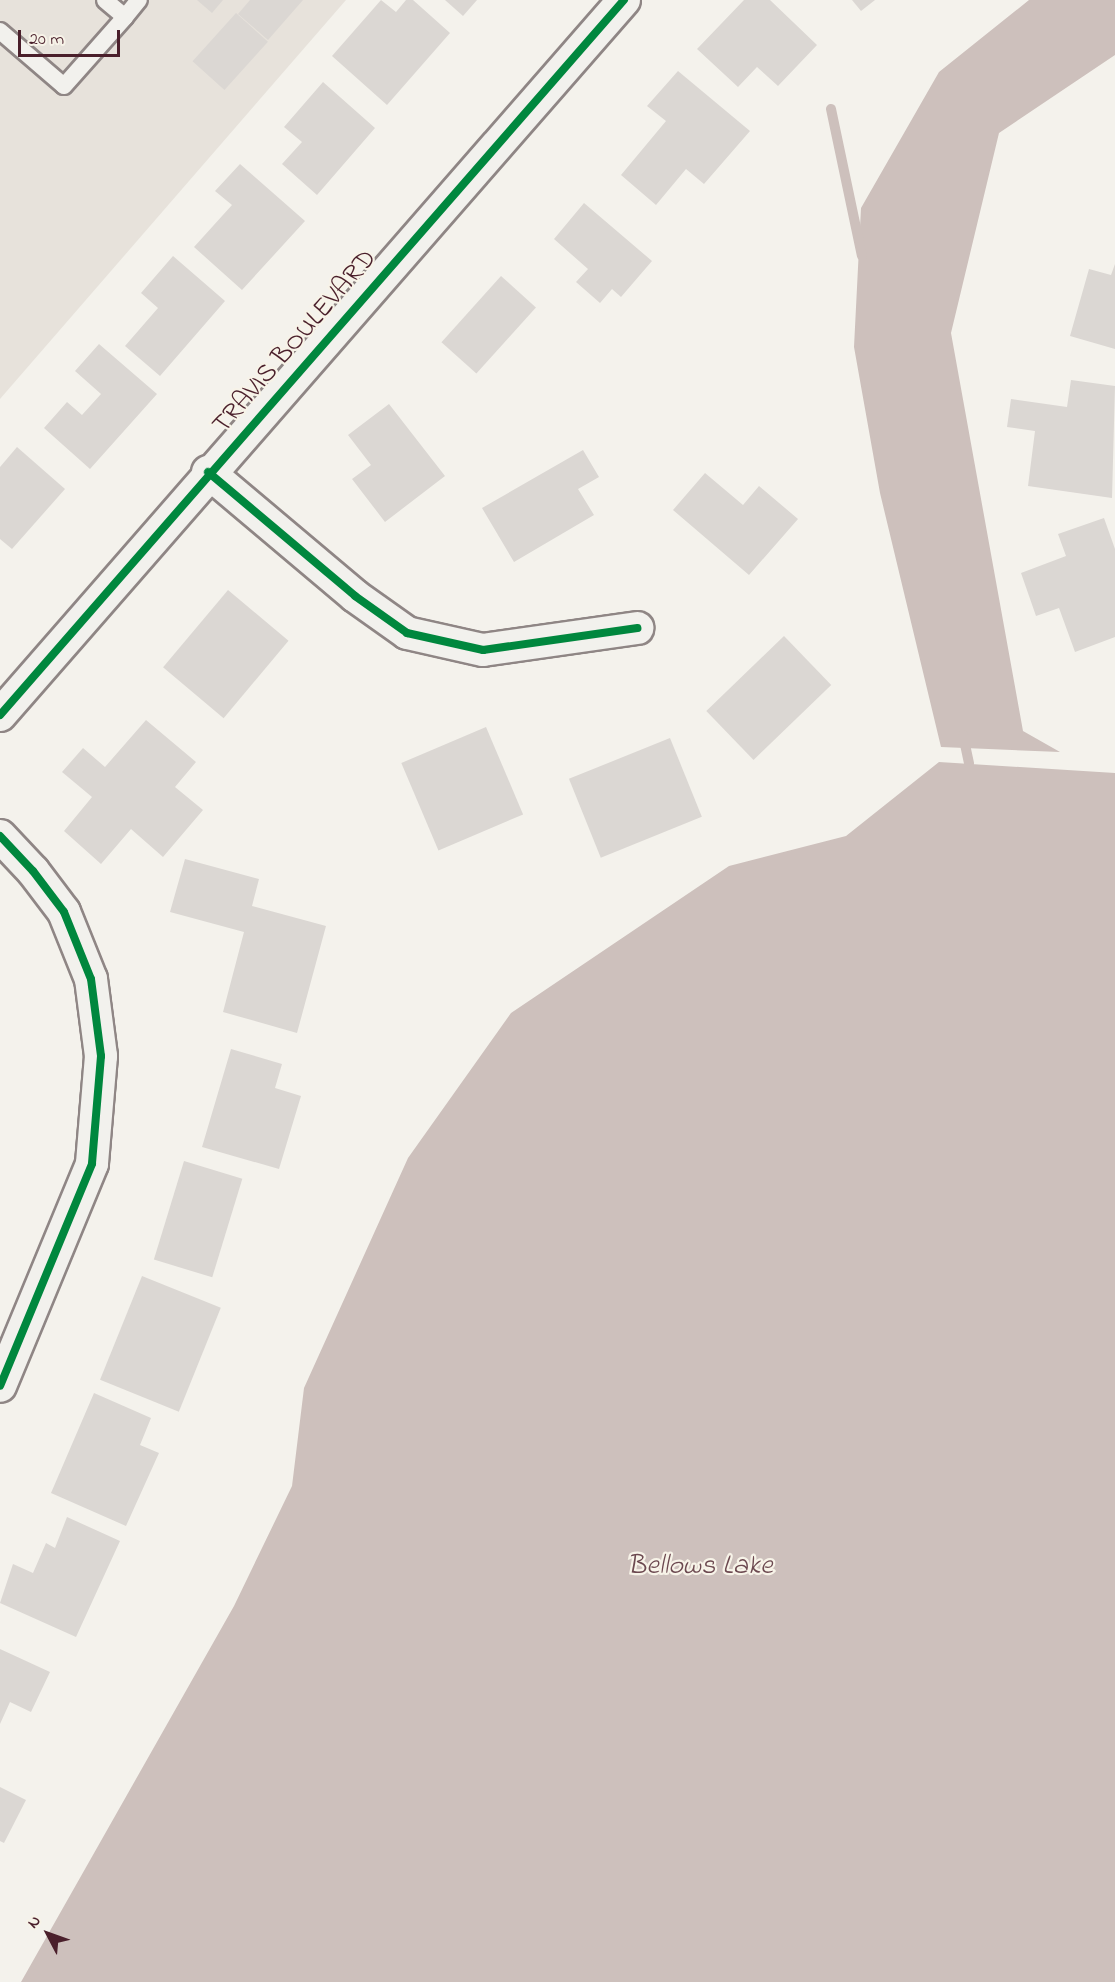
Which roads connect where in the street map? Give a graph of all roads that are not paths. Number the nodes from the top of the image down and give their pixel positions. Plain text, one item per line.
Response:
1 (105, 0) edge
2 (139, 0) edge
3 (624, 0) edge
4 (125, 17) junction
5 (0, 31) edge
6 (208, 472) junction
7 (637, 628) dead end
8 (0, 715) edge
9 (0, 836) edge
10 (0, 1386) edge

1 - 4 lane
2 - 4 lane
3 - 6 street, TRAVIS BOULEVARD
4 - 5 lane
6 - 7 street
6 - 8 street, TRAVIS BOULEVARD
9 - 10 street

